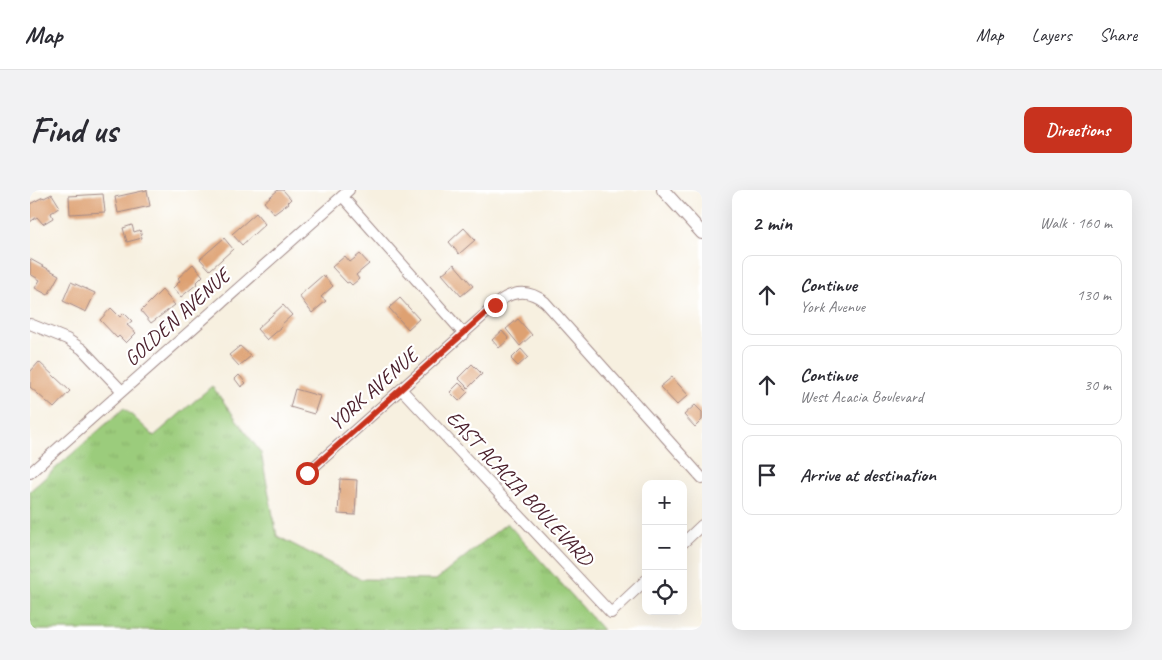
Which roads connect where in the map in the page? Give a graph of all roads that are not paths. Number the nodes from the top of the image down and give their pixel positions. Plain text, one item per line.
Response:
1 (663, 190) edge
2 (346, 193) edge
3 (702, 233) edge
4 (30, 324) edge
5 (464, 334) junction
6 (401, 389) junction
7 (122, 391) junction
8 (30, 473) edge
9 (307, 473) dead end
10 (702, 478) edge
11 (702, 525) edge
12 (687, 539) edge
13 (642, 584) edge

1 - 3 street
2 - 5 street
2 - 7 street, GOLDEN AVENUE
4 - 7 street
5 - 6 street, YORK AVENUE
5 - 10 street, YORK AVENUE
6 - 9 street, YORK AVENUE
6 - 13 street, EAST ACACIA BOULEVARD
7 - 8 street, GOLDEN AVENUE
11 - 12 street

